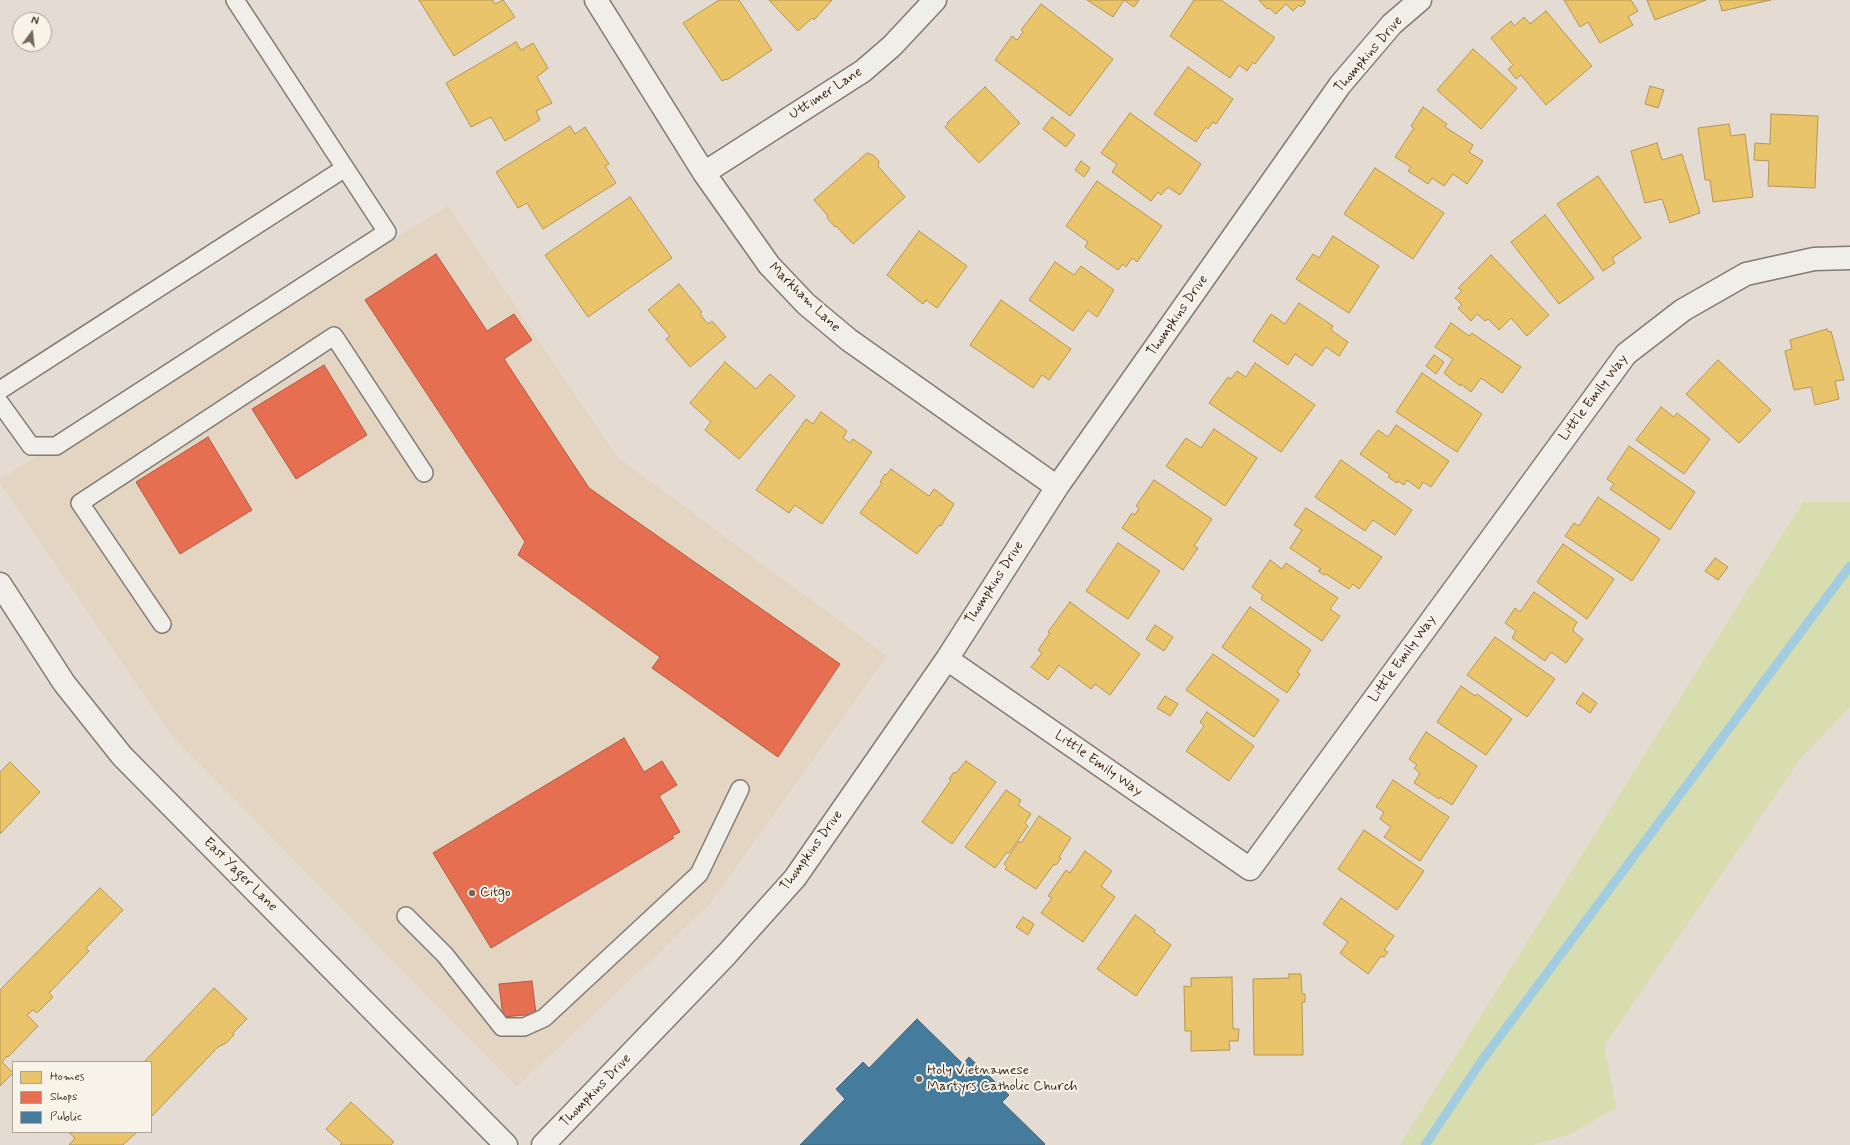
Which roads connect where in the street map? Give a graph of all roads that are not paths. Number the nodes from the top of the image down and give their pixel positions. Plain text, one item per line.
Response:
1 (235, 0) edge
2 (596, 0) edge
3 (935, 0) edge
4 (1420, 0) edge
5 (345, 168) junction
6 (704, 173) junction
7 (1850, 258) edge
8 (0, 390) edge
9 (0, 403) edge
10 (424, 473) dead end
11 (1058, 487) junction
12 (0, 584) edge
13 (162, 624) dead end
14 (946, 659) junction
15 (740, 789) dead end
16 (406, 916) dead end
17 (506, 1145) edge
18 (543, 1145) edge

1 - 5 lane
2 - 6 street, Markham Lane
3 - 6 street, Uttimer Lane
4 - 11 street, Thompkins Drive
5 - 8 lane
5 - 9 lane
6 - 11 street, Markham Lane
7 - 14 street, Little Emily Way
10 - 13 lane
11 - 14 street, Thompkins Drive
12 - 17 street, East Yager Lane
14 - 18 street, Thompkins Drive
15 - 16 lane

